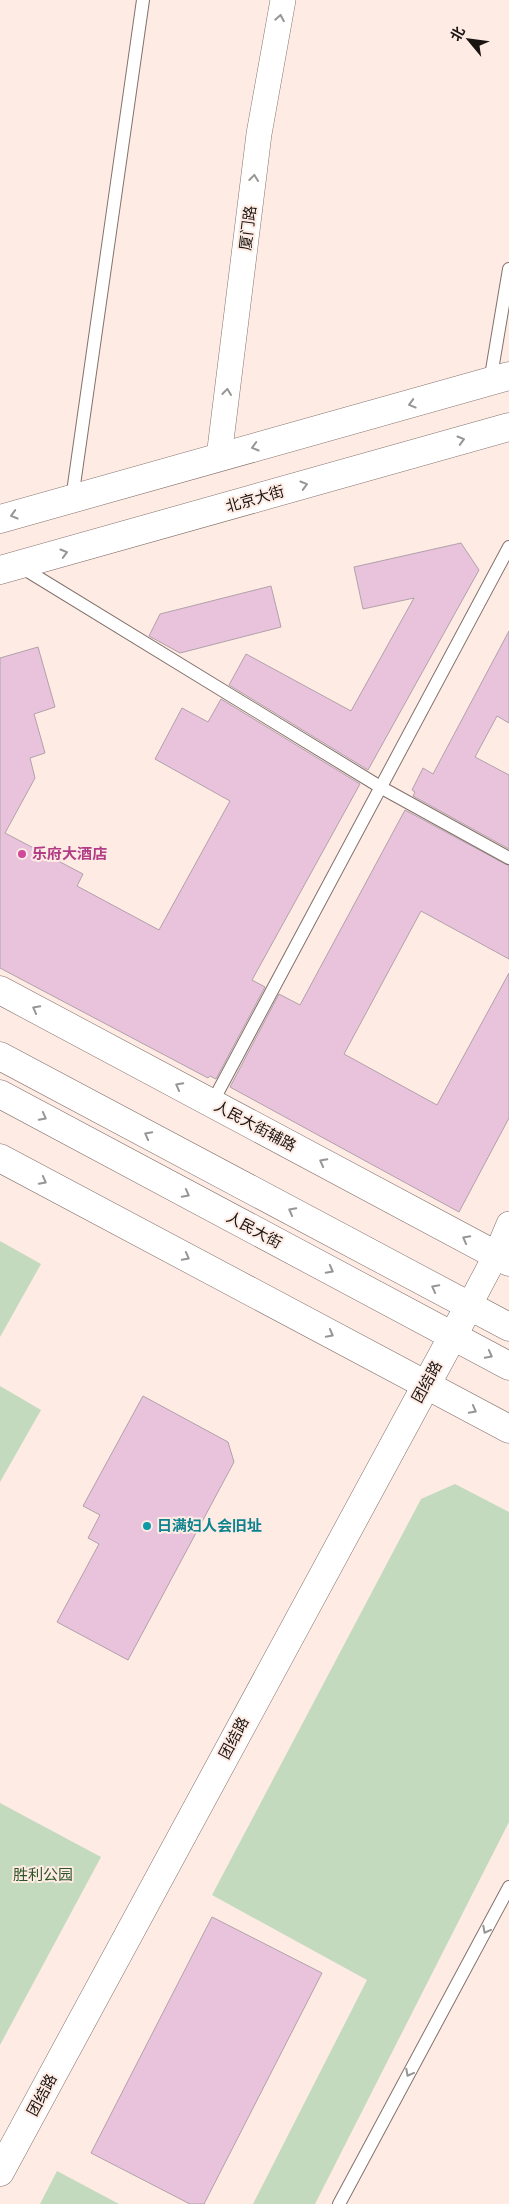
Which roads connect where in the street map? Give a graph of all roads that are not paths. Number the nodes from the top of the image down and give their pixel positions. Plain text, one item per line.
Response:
1 (144, 0) edge
2 (283, 0) edge
3 (509, 269) edge
4 (499, 379) edge
5 (509, 427) edge
6 (219, 458) junction
7 (72, 499) junction
8 (0, 519) edge
9 (509, 547) edge
10 (6, 563) edge
11 (382, 788) junction
12 (509, 858) edge
13 (0, 990) edge
14 (0, 1056) edge
15 (0, 1094) edge
16 (212, 1104) junction
17 (0, 1158) edge
18 (509, 1224) edge
19 (502, 1258) edge
20 (469, 1306) junction
21 (509, 1327) edge
22 (453, 1336) junction
23 (509, 1366) edge
24 (426, 1385) junction
25 (509, 1429) edge
26 (509, 1887) edge
27 (0, 2172) edge
28 (339, 2204) edge

1 - 7 lane
6 -> 2 street, 厦门路
3 - 4 lane
4 -> 6 main road
10 -> 5 main road, 北京大街
6 - 7 main road
7 -> 8 main road
9 - 11 lane
10 - 11 lane
11 - 12 lane
11 - 16 lane
16 -> 13 main road, 人民大街辅路
20 -> 14 main road
15 -> 22 main road, 人民大街
19 -> 16 main road, 人民大街辅路
17 -> 24 main road
18 - 19 street
19 - 20 street
20 - 21 main road
20 - 22 main road, 团结路
22 -> 23 main road, 人民大街
22 - 24 main road, 团结路
24 -> 25 main road
24 - 27 main road, 团结路
26 -> 28 lane

